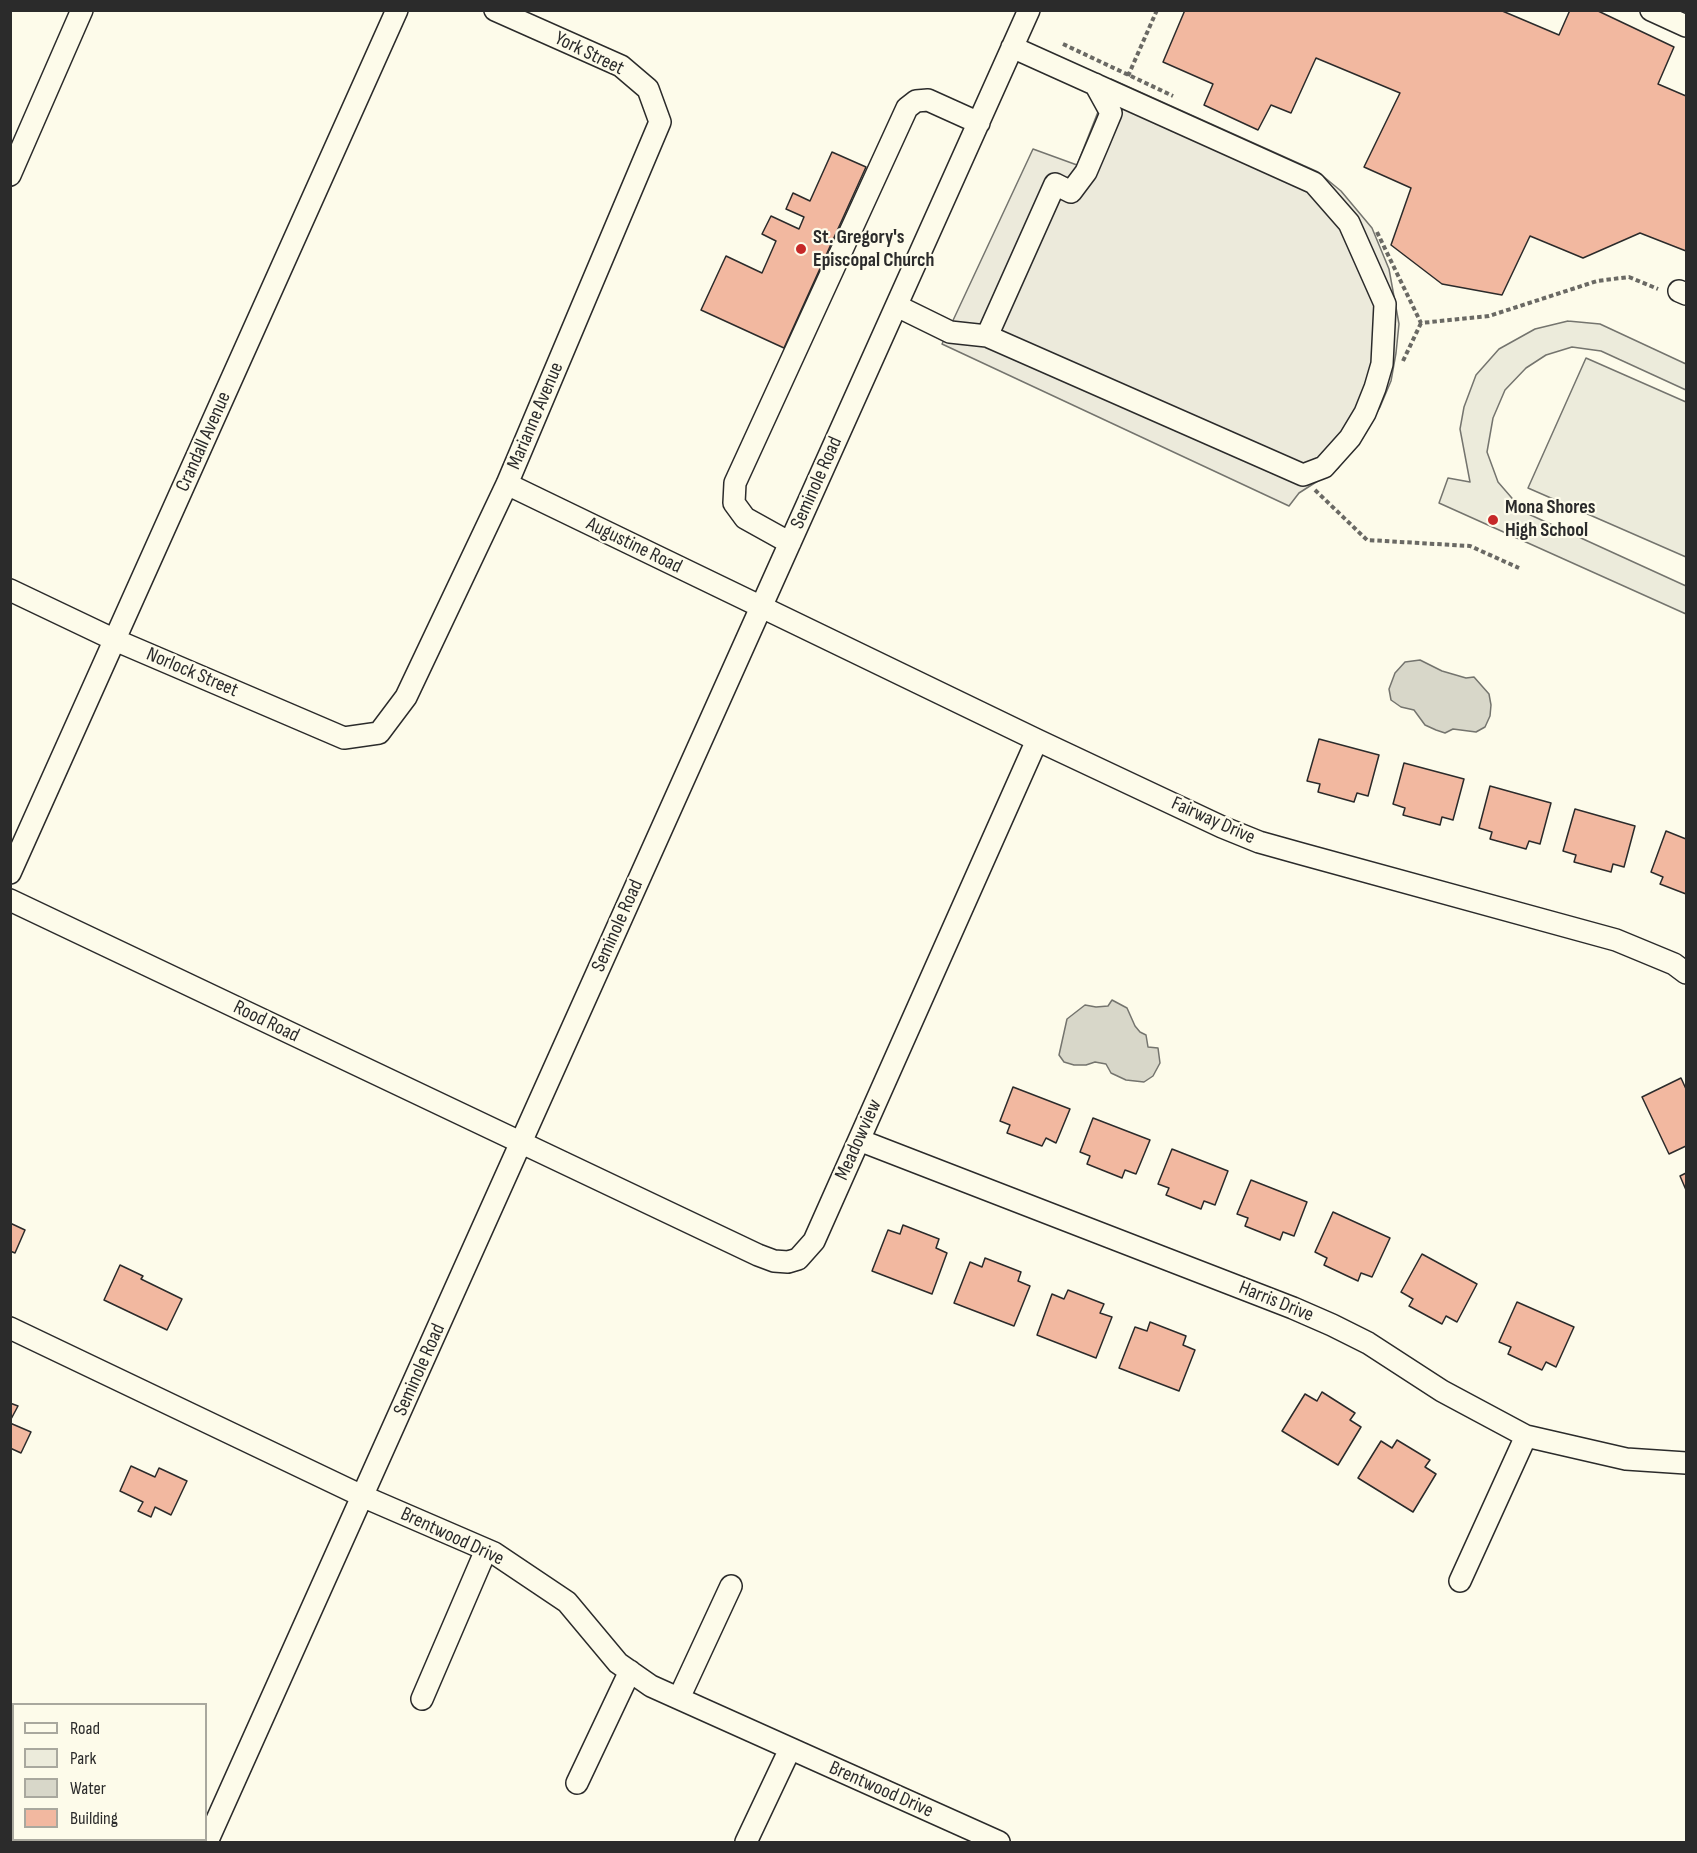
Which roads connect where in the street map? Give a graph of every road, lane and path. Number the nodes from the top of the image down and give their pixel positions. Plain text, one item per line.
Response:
1 (82, 10) edge
2 (397, 10) edge
3 (495, 10) edge
4 (1029, 10) edge
5 (1157, 10) edge
6 (1651, 10) edge
7 (1686, 26) edge
8 (1012, 47) junction
9 (1095, 84) junction
10 (648, 89) joint
11 (1120, 96) junction
12 (979, 123) junction
13 (10, 175) edge
14 (897, 306) junction
15 (987, 336) junction
16 (507, 484) junction
17 (1315, 489) dead end
18 (790, 543) junction
19 (1520, 568) dead end
20 (10, 590) edge
21 (761, 607) junction
22 (115, 640) junction
23 (379, 733) joint
24 (1037, 740) junction
25 (10, 873) edge
26 (10, 900) edge
27 (1686, 973) edge
28 (859, 1140) junction
29 (522, 1144) junction
30 (10, 1328) edge
31 (1526, 1436) junction
32 (1686, 1463) edge
33 (363, 1496) junction
34 (486, 1550) junction
35 (1460, 1581) dead end
36 (731, 1586) dead end
37 (630, 1671) junction
38 (680, 1698) junction
39 (422, 1699) dead end
40 (790, 1749) junction
41 (577, 1783) dead end
42 (207, 1842) edge
43 (746, 1842) edge
44 (999, 1842) edge

1 - 13 street
2 - 22 street, Crandall Avenue
3 - 10 street, York Street
4 - 8 street, Seminole Road
5 - 11 path
6 - 7 street
8 - 9 street
8 - 12 street, Seminole Road
9 - 11 street
9 - 15 street
10 - 16 street, Marianne Avenue
11 - 15 street
12 - 14 street, Seminole Road
12 - 18 street
14 - 15 street
14 - 18 street, Seminole Road
16 - 21 street, Augustine Road
16 - 23 street, Marianne Avenue
17 - 19 path
18 - 21 street, Seminole Road
20 - 22 street, Norlock Street
21 - 24 street, Fairway Drive
21 - 29 street, Seminole Road
22 - 23 street, Norlock Street
22 - 25 street, Crandall Avenue
24 - 27 street, Fairway Drive
24 - 28 street, Meadowview
26 - 29 street, Rood Road
28 - 29 street, Meadowview
28 - 31 street, Harris Drive
29 - 33 street, Seminole Road
30 - 33 street, Brentwood Drive
31 - 32 street, Harris Drive
31 - 35 street
33 - 34 street, Brentwood Drive
33 - 42 street, Seminole Road
34 - 37 street, Brentwood Drive
34 - 39 street
36 - 38 street
37 - 38 street, Brentwood Drive
37 - 41 street
38 - 40 street, Brentwood Drive
40 - 43 street
40 - 44 street, Brentwood Drive

